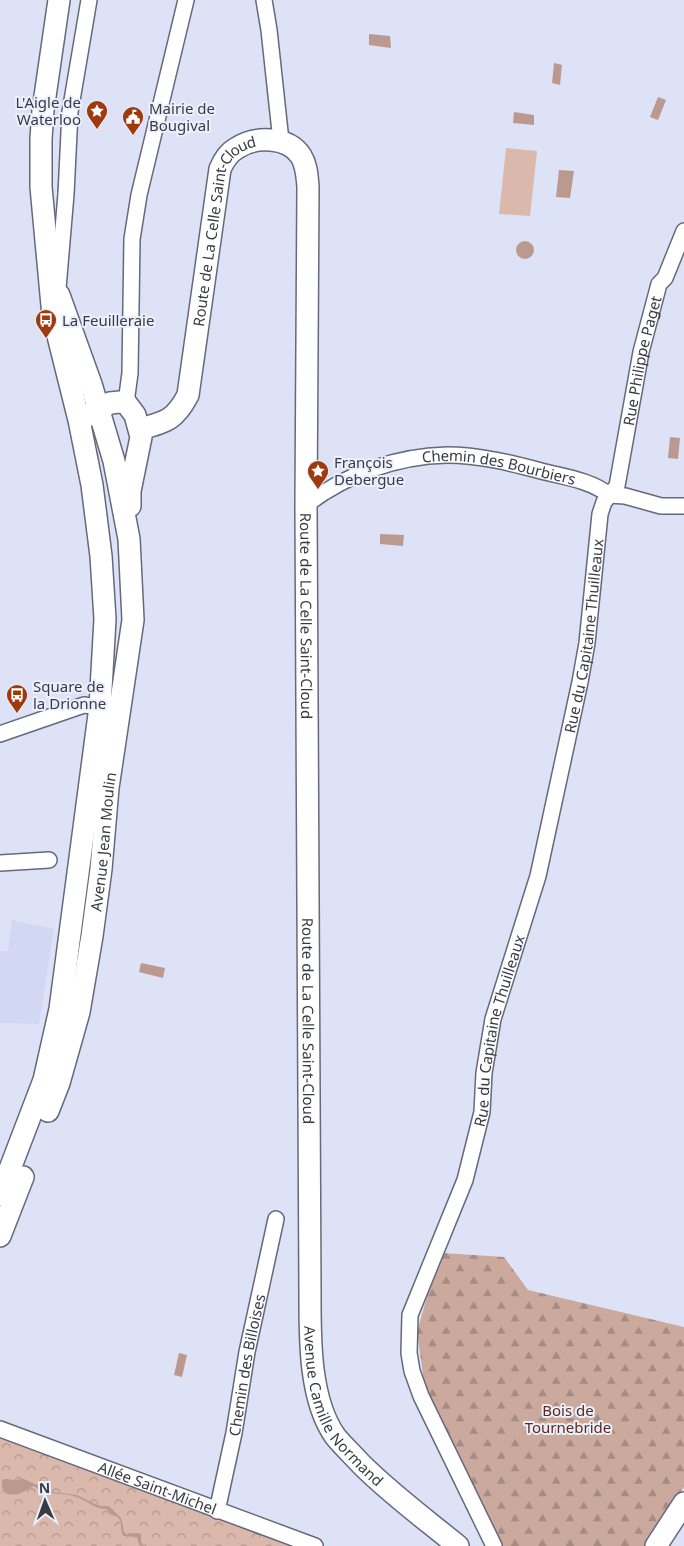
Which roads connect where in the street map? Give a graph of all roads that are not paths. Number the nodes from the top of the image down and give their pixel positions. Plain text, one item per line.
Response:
1 (59, 0) edge
2 (89, 0) edge
3 (186, 0) edge
4 (264, 0) edge
5 (281, 141) junction
6 (40, 170) junction
7 (66, 194) junction
8 (684, 231) edge
9 (49, 269) junction
10 (57, 292) junction
11 (112, 405) junction
12 (79, 420) junction
13 (140, 429) junction
14 (138, 456) junction
15 (114, 461) junction
16 (88, 467) junction
17 (609, 495) junction
18 (306, 505) junction
19 (684, 506) edge
20 (129, 539) junction
21 (100, 707) junction
22 (0, 734) edge
23 (49, 860) dead end
24 (0, 863) edge
25 (0, 1195) edge
26 (276, 1219) dead end
27 (309, 1225) joint
28 (0, 1236) edge
29 (0, 1429) edge
30 (684, 1503) edge
31 (217, 1511) junction
32 (315, 1546) edge
33 (458, 1546) edge
34 (494, 1546) edge
35 (656, 1546) edge

1 - 6 main road
2 - 7 street
3 - 11 street
4 - 5 street
5 - 13 main road, Route de La Celle Saint-Cloud
5 - 18 main road, Route de La Celle Saint-Cloud
6 - 7 street
6 - 9 main road
7 - 10 street
8 - 17 street, Rue Philippe Paget
9 - 10 main road
9 - 12 main road, Avenue Jean Moulin
10 - 11 main road
11 - 12 main road
11 - 13 main road
11 - 15 main road, Avenue Jean Moulin
12 - 16 main road, Avenue Jean Moulin
13 - 14 main road
14 - 15 main road
14 - 20 main road
15 - 16 main road
15 - 20 main road, Avenue Jean Moulin
16 - 21 main road, Avenue Jean Moulin
17 - 18 street, Chemin des Bourbiers
17 - 19 street, Chemin des Bourbiers
17 - 34 street, Rue du Capitaine Thuilleaux
18 - 27 main road, Route de La Celle Saint-Cloud
20 - 28 main road, Avenue Jean Moulin
21 - 22 street
21 - 25 main road, Avenue Jean Moulin
23 - 24 street
26 - 31 street, Chemin des Billoises
27 - 33 main road, Avenue Camille Normand
29 - 31 street, Allée Saint-Michel
30 - 35 main road
31 - 32 street, Allée Saint-Michel

